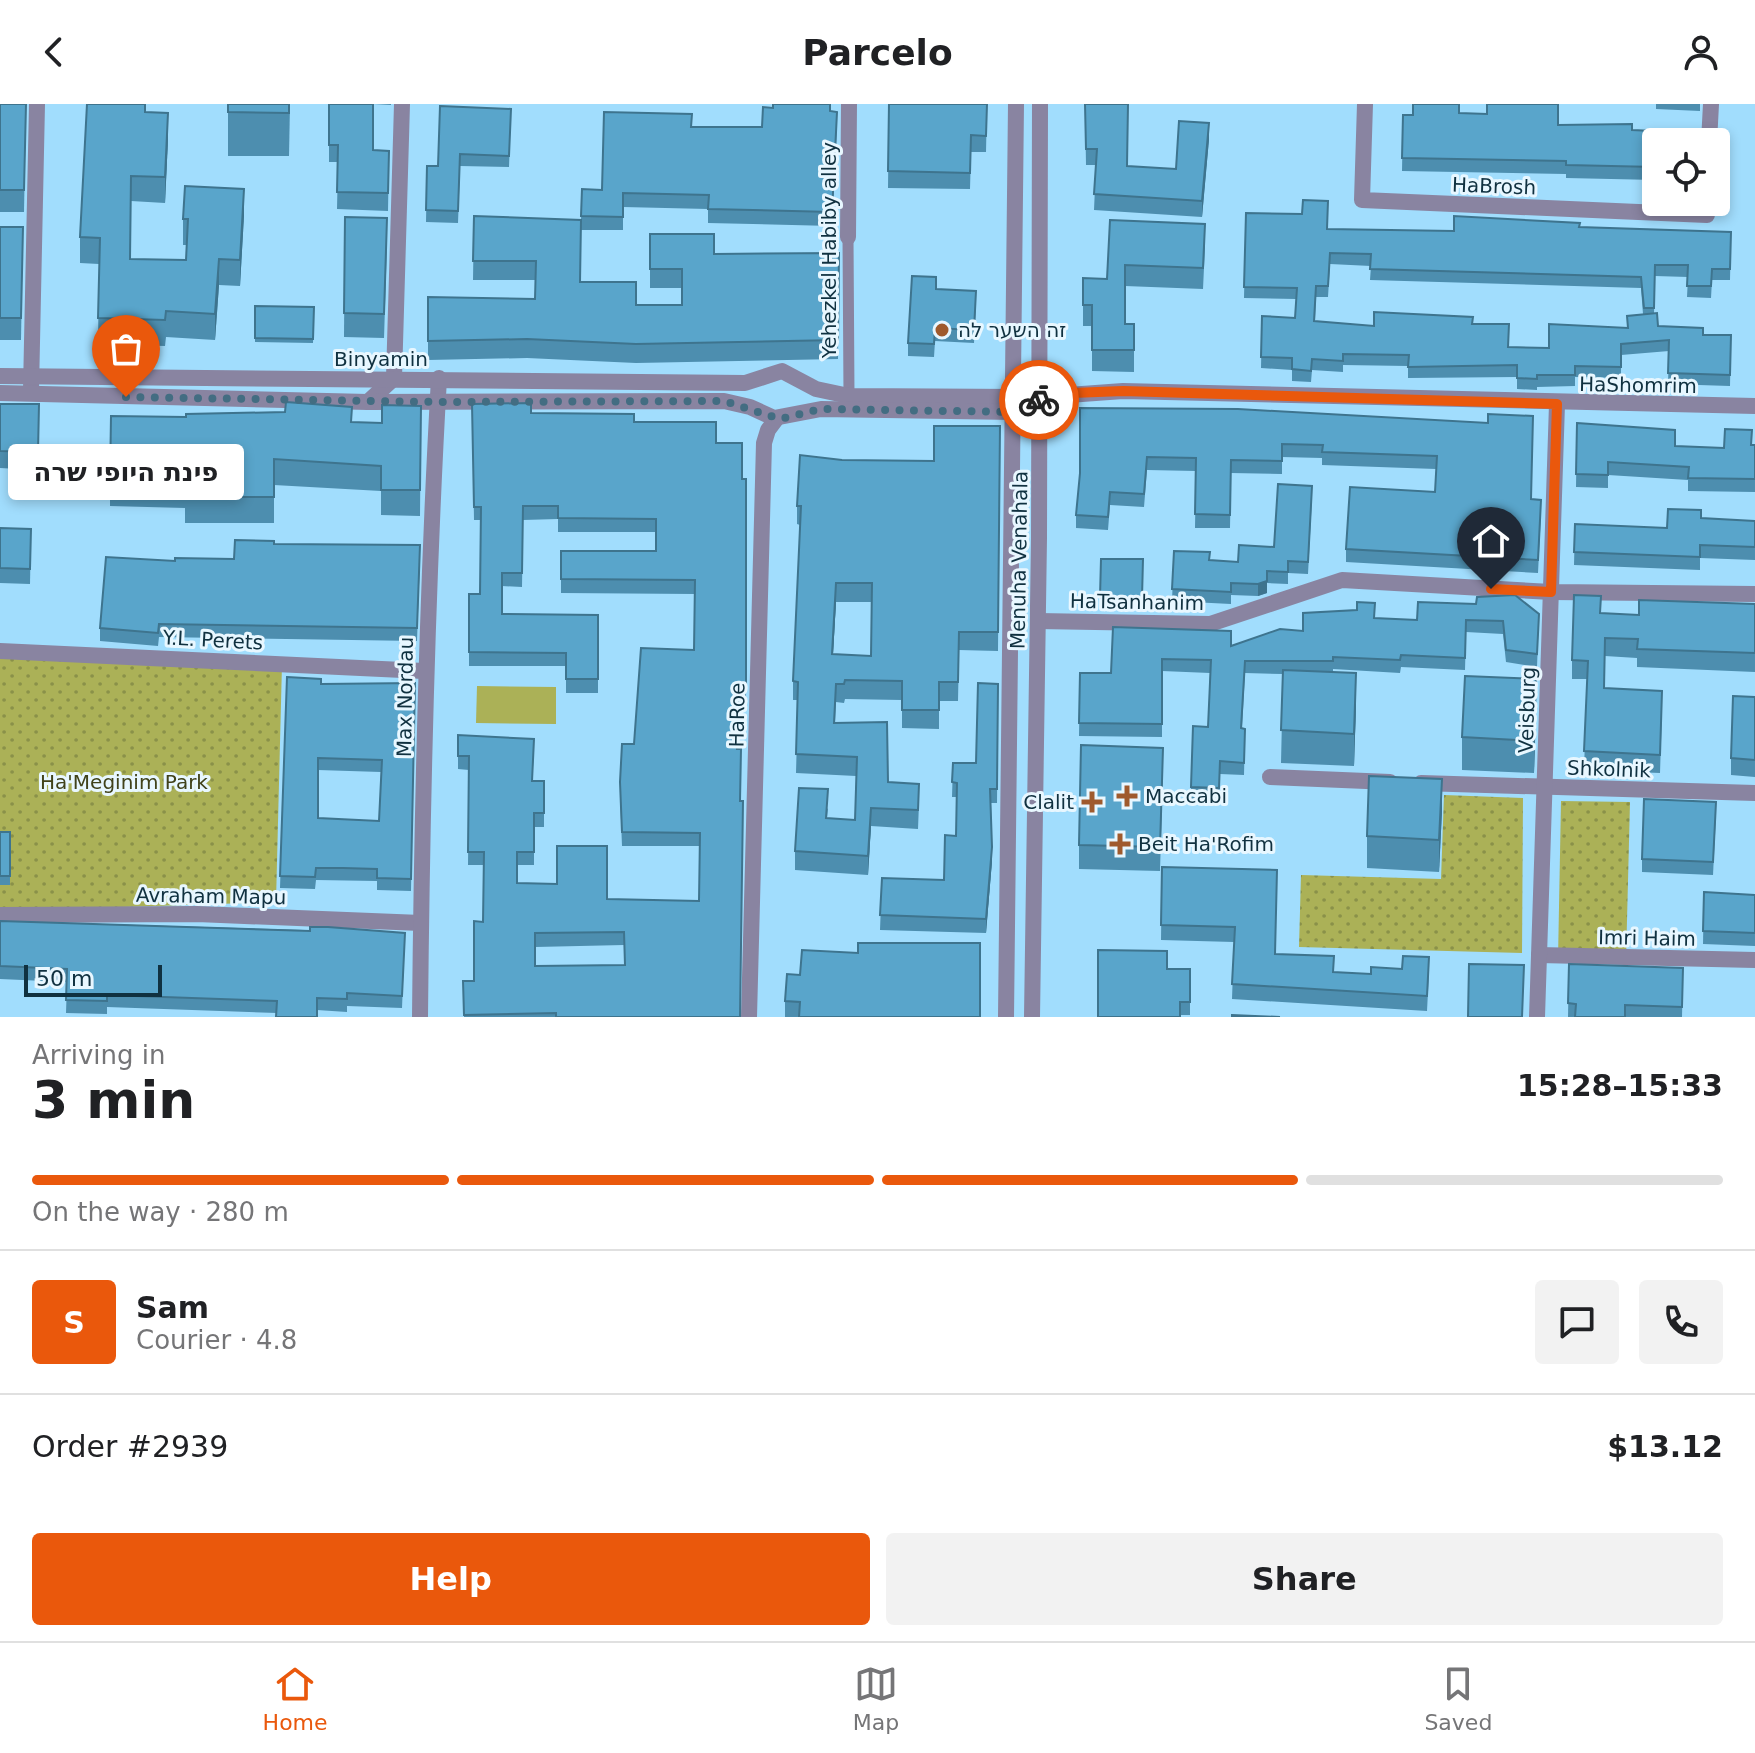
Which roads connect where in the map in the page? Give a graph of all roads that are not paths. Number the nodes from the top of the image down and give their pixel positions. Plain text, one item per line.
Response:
1 (37, 104) edge
2 (402, 104) edge
3 (849, 104) edge
4 (1016, 104) edge
5 (1040, 104) edge
6 (1365, 104) edge
7 (1711, 104) edge
8 (1710, 128) edge
9 (1642, 212) edge
10 (848, 237) joint
11 (0, 376) edge
12 (762, 377) junction
13 (394, 378) junction
14 (439, 378) junction
15 (795, 378) junction
16 (31, 386) junction
17 (0, 393) edge
18 (849, 396) junction
19 (1041, 397) junction
20 (368, 402) junction
21 (437, 402) junction
22 (1016, 404) junction
23 (1557, 404) junction
24 (1755, 406) edge
25 (778, 415) junction
26 (1551, 592) junction
27 (1755, 594) edge
28 (1038, 621) junction
29 (0, 651) edge
30 (424, 671) junction
31 (1270, 777) dead end
32 (1545, 787) junction
33 (1755, 793) edge
34 (0, 915) edge
35 (421, 923) junction
36 (1539, 955) junction
37 (1755, 960) edge
38 (420, 1017) edge
39 (749, 1017) edge
40 (1006, 1017) edge
41 (1032, 1017) edge
42 (1537, 1017) edge

1 - 16 street
2 - 13 street
3 - 10 street, Yehezkel Habiby alley
4 - 22 street, Menuha Venahala
5 - 19 street, Menuha Venahala
6 - 9 street, HaBrosh
7 - 8 street
10 - 18 street, Yehezkel Habiby alley
11 - 16 street, Binyamin
12 - 14 street, Binyamin
12 - 15 street
12 - 25 street
13 - 14 street, Binyamin
13 - 16 street, Binyamin
13 - 20 street
14 - 21 street, Max Nordau
15 - 18 street, Binyamin
15 - 25 street
16 - 17 street, Binyamin
16 - 20 street, Binyamin
18 - 22 street, Binyamin
19 - 22 street, Binyamin
19 - 23 street, HaShomrim
19 - 28 street, Menuha Venahala
20 - 21 street, Binyamin
21 - 25 street, Binyamin
21 - 30 street, Max Nordau
22 - 25 street, Binyamin
22 - 40 street, Menuha Venahala
23 - 24 street, HaShomrim
23 - 26 street, Veisburg
25 - 39 street, HaRoe
26 - 27 street, HaTsanhanim
26 - 28 street, HaTsanhanim
26 - 32 street, Veisburg
28 - 41 street, Menuha Venahala
29 - 30 street, Y.L. Perets
30 - 35 street, Max Nordau
31 - 32 street, Shkolnik
32 - 33 street, Shkolnik
32 - 36 street, Veisburg
34 - 35 street, Avraham Mapu
35 - 38 street, Max Nordau
36 - 37 street, Imri Haim
36 - 42 street, Veisburg

